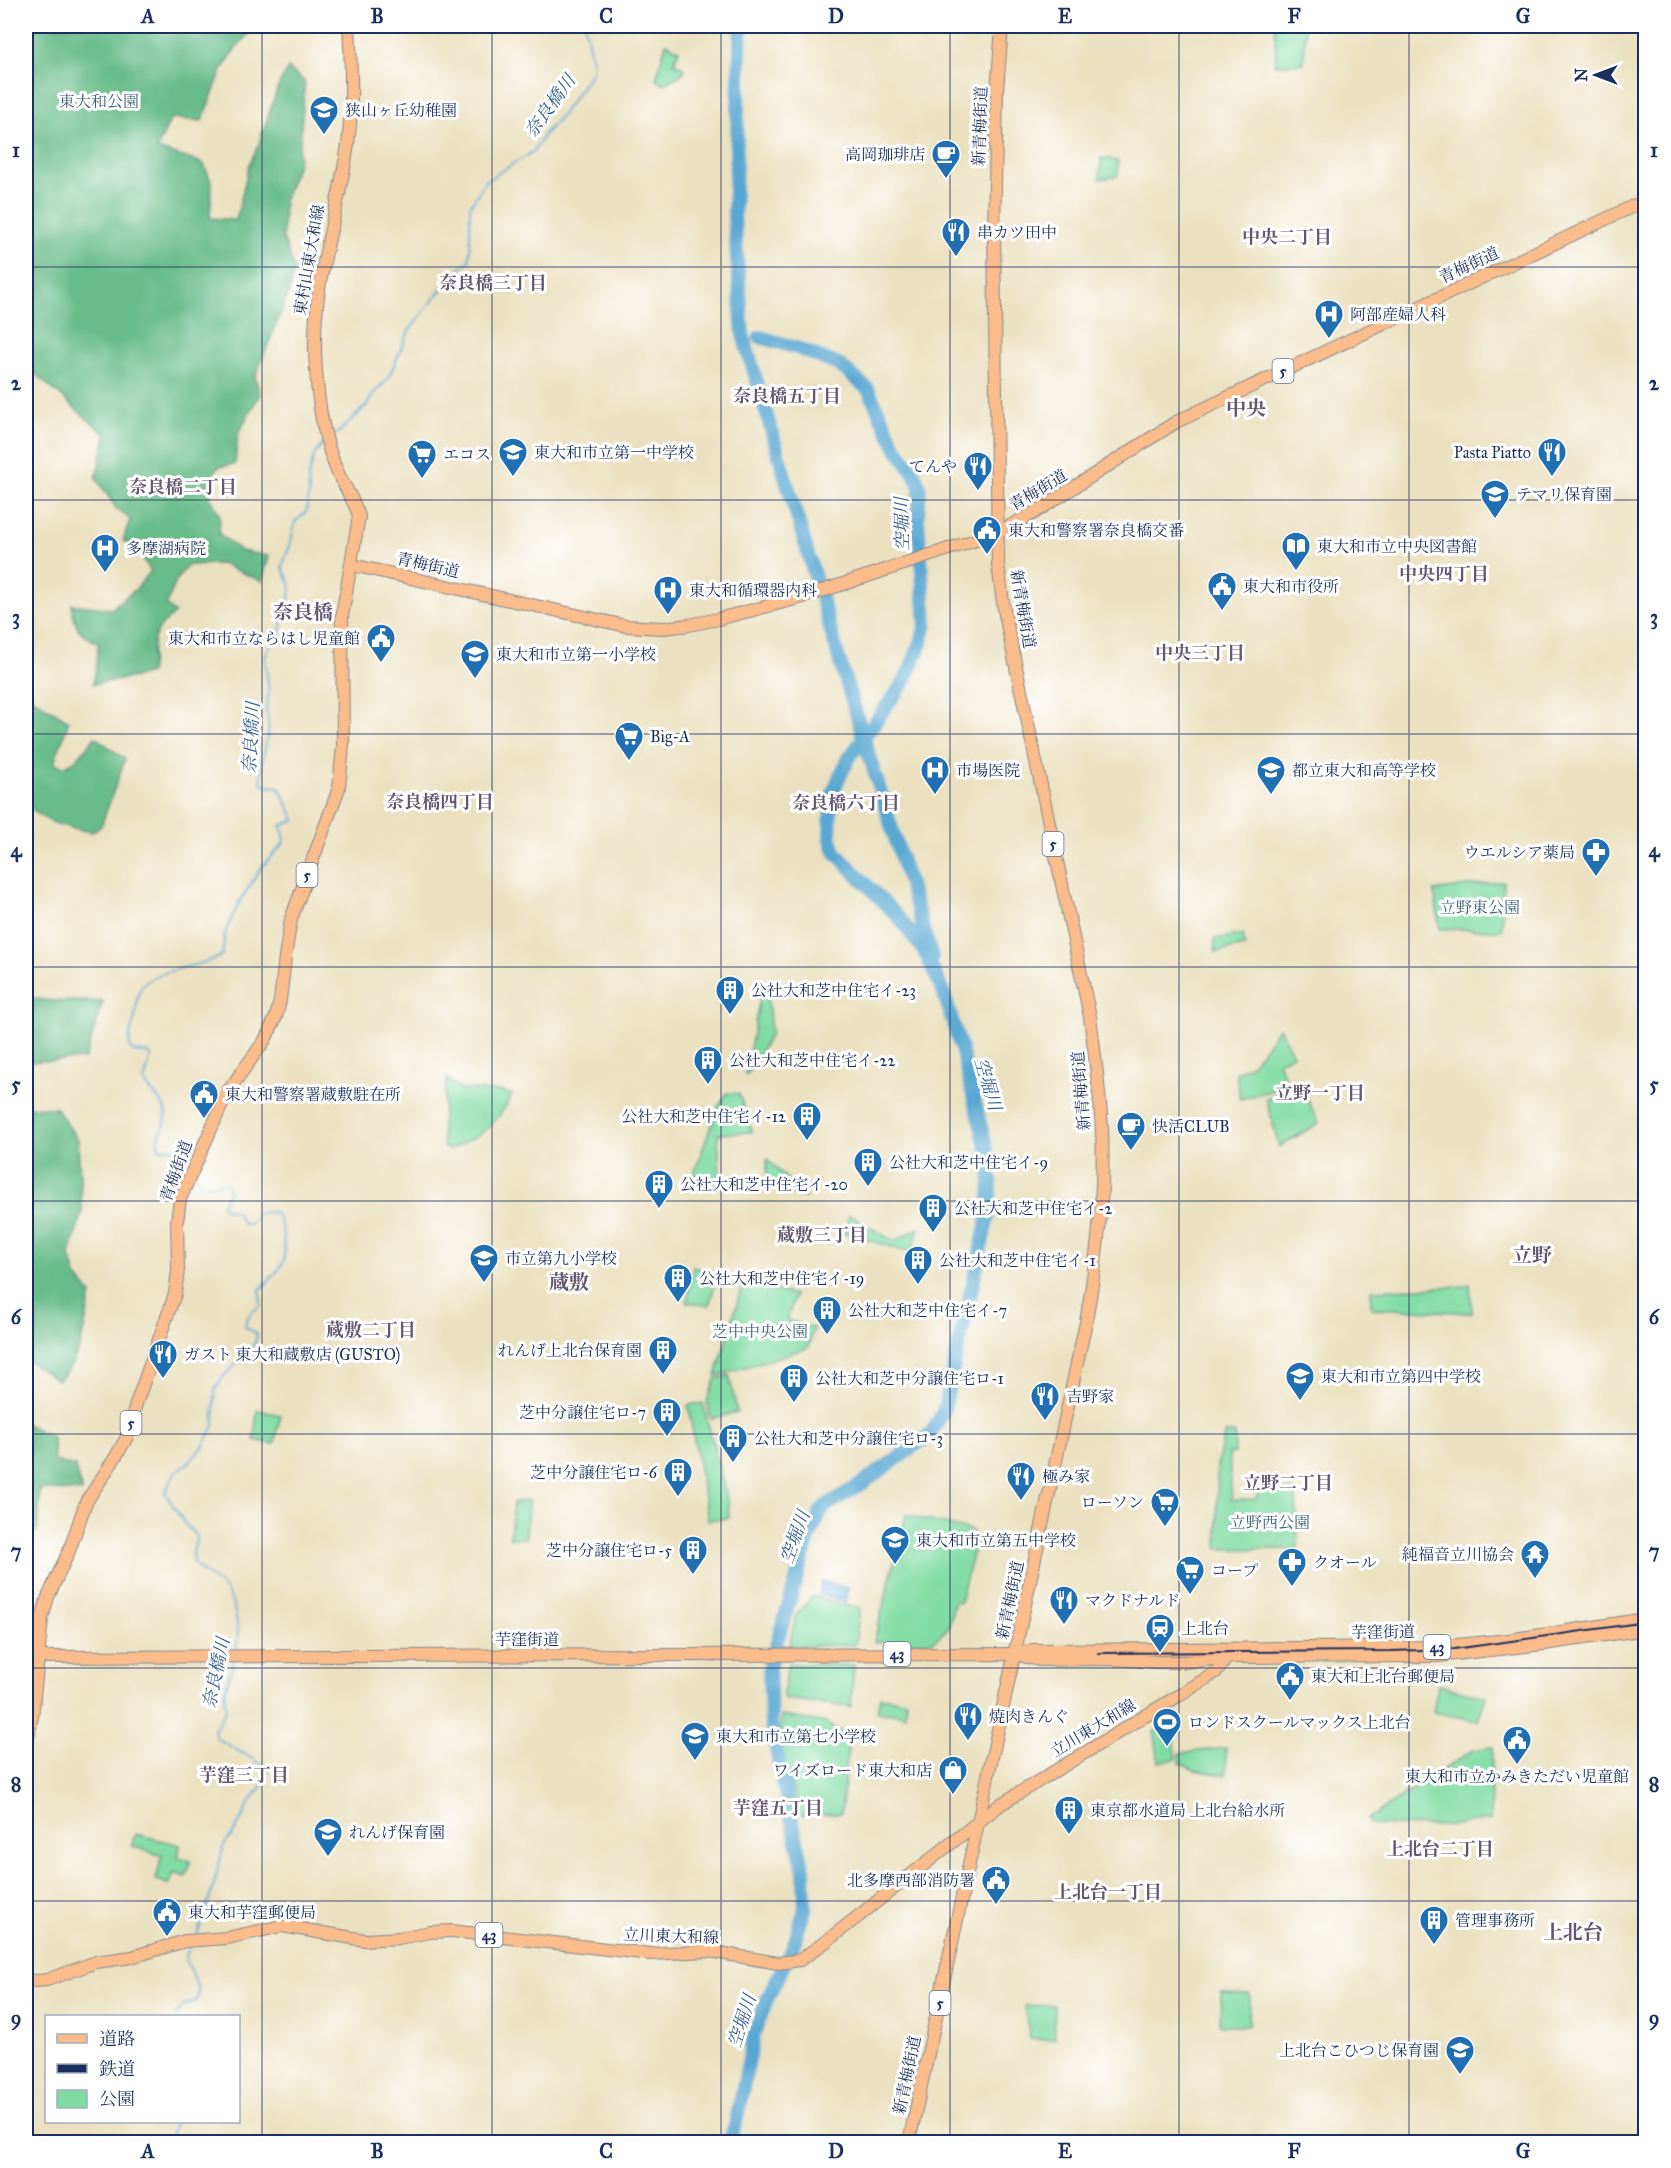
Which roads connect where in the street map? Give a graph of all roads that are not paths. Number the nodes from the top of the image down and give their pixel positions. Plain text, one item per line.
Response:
1 (349, 26) edge
2 (1002, 26) edge
3 (1646, 200) edge
4 (997, 532) junction
5 (352, 565) junction
6 (1646, 1619) edge
7 (1646, 1629) edge
8 (1227, 1653) junction
9 (1015, 1654) junction
10 (38, 1657) junction
11 (26, 1746) edge
12 (986, 1790) junction
13 (1004, 1802) junction
14 (980, 1819) junction
15 (26, 1980) edge
16 (909, 2142) edge

1 - 5 main road, 東村山東大和線
2 - 4 main road, 新青梅街道 / 5
3 - 4 main road, 青梅街道 / 5
4 - 5 main road, 青梅街道 / 5
4 - 9 main road, 新青梅街道 / 5
5 - 10 main road, 青梅街道 / 5
6 - 8 main road, 芋窪街道 / 43
7 - 8 main road, 芋窪街道 / 43
8 - 9 main road, 芋窪街道 / 43
8 - 13 main road, 立川東大和線 / 43
9 - 10 main road, 芋窪街道 / 43
9 - 12 main road, 新青梅街道 / 5
10 - 11 main road, 青梅街道 / 5
12 - 13 main road
12 - 14 main road, 新青梅街道 / 5
13 - 14 main road, 立川東大和線 / 43
14 - 15 main road, 立川東大和線 / 43
14 - 16 main road, 新青梅街道 / 5

